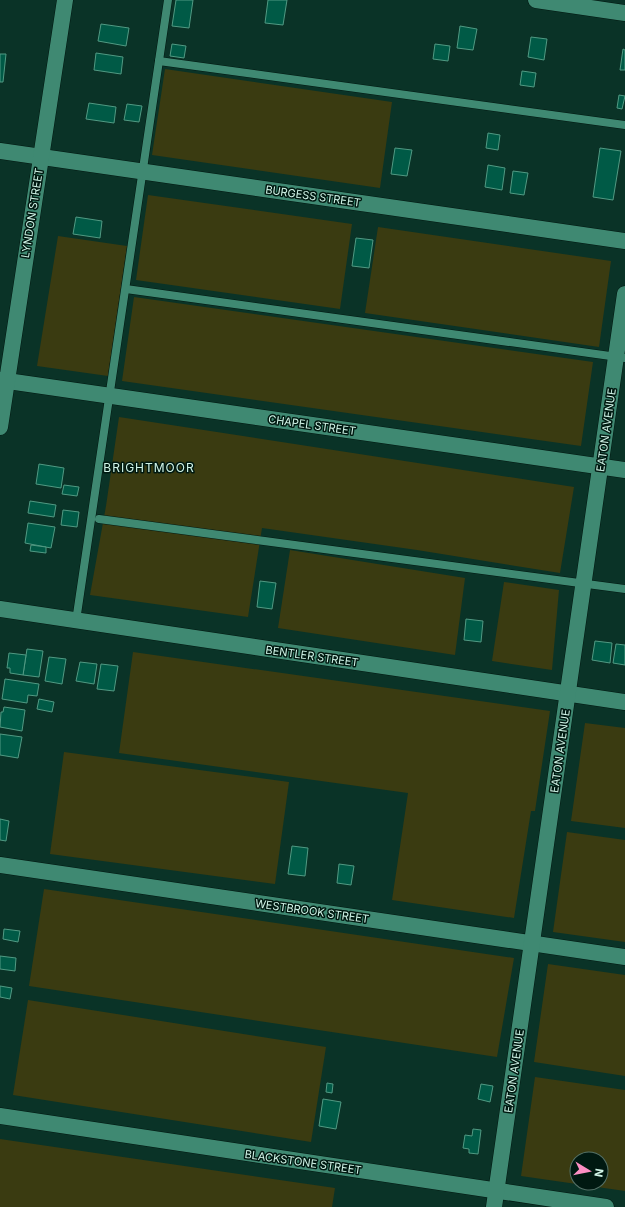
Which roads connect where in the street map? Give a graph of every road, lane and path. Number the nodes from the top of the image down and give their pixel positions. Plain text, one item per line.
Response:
1 (65, 0) edge
2 (168, 0) edge
3 (536, 0) edge
4 (625, 13) edge
5 (159, 61) junction
6 (625, 124) edge
7 (0, 151) edge
8 (41, 157) junction
9 (142, 171) junction
10 (625, 241) edge
11 (126, 288) junction
12 (625, 294) edge
13 (621, 357) edge
14 (4, 381) edge
15 (110, 396) junction
16 (0, 427) edge
17 (601, 466) junction
18 (625, 470) edge
19 (99, 519) dead end
20 (584, 584) junction
21 (625, 589) edge
22 (0, 609) edge
23 (76, 621) junction
24 (568, 694) junction
25 (625, 702) edge
26 (0, 865) edge
27 (533, 943) junction
28 (625, 957) edge
29 (0, 1116) edge
30 (497, 1191) junction
31 (494, 1207) edge
32 (606, 1207) edge

1 - 8 street, LYNDON STREET
2 - 5 lane
3 - 4 street
5 - 6 lane
5 - 9 lane
7 - 8 street, BURGESS STREET
8 - 9 street, BURGESS STREET
8 - 14 street, LYNDON STREET
9 - 10 street, BURGESS STREET
9 - 11 lane
11 - 13 lane
11 - 15 lane
12 - 13 street, EATON AVENUE
13 - 17 street, EATON AVENUE
14 - 15 street, CHAPEL STREET
14 - 16 street, LYNDON STREET
15 - 17 street, CHAPEL STREET
15 - 23 lane
17 - 18 street, CHAPEL STREET
17 - 20 street, EATON AVENUE
19 - 20 lane
20 - 21 lane
20 - 24 street, EATON AVENUE
22 - 23 street, BENTLER STREET
23 - 24 street, BENTLER STREET
24 - 25 street, BENTLER STREET
24 - 27 street, EATON AVENUE
26 - 27 street, WESTBROOK STREET
27 - 28 street, WESTBROOK STREET
27 - 30 street, EATON AVENUE
29 - 30 street, BLACKSTONE STREET
30 - 31 street, EATON AVENUE
30 - 32 street, BLACKSTONE STREET

